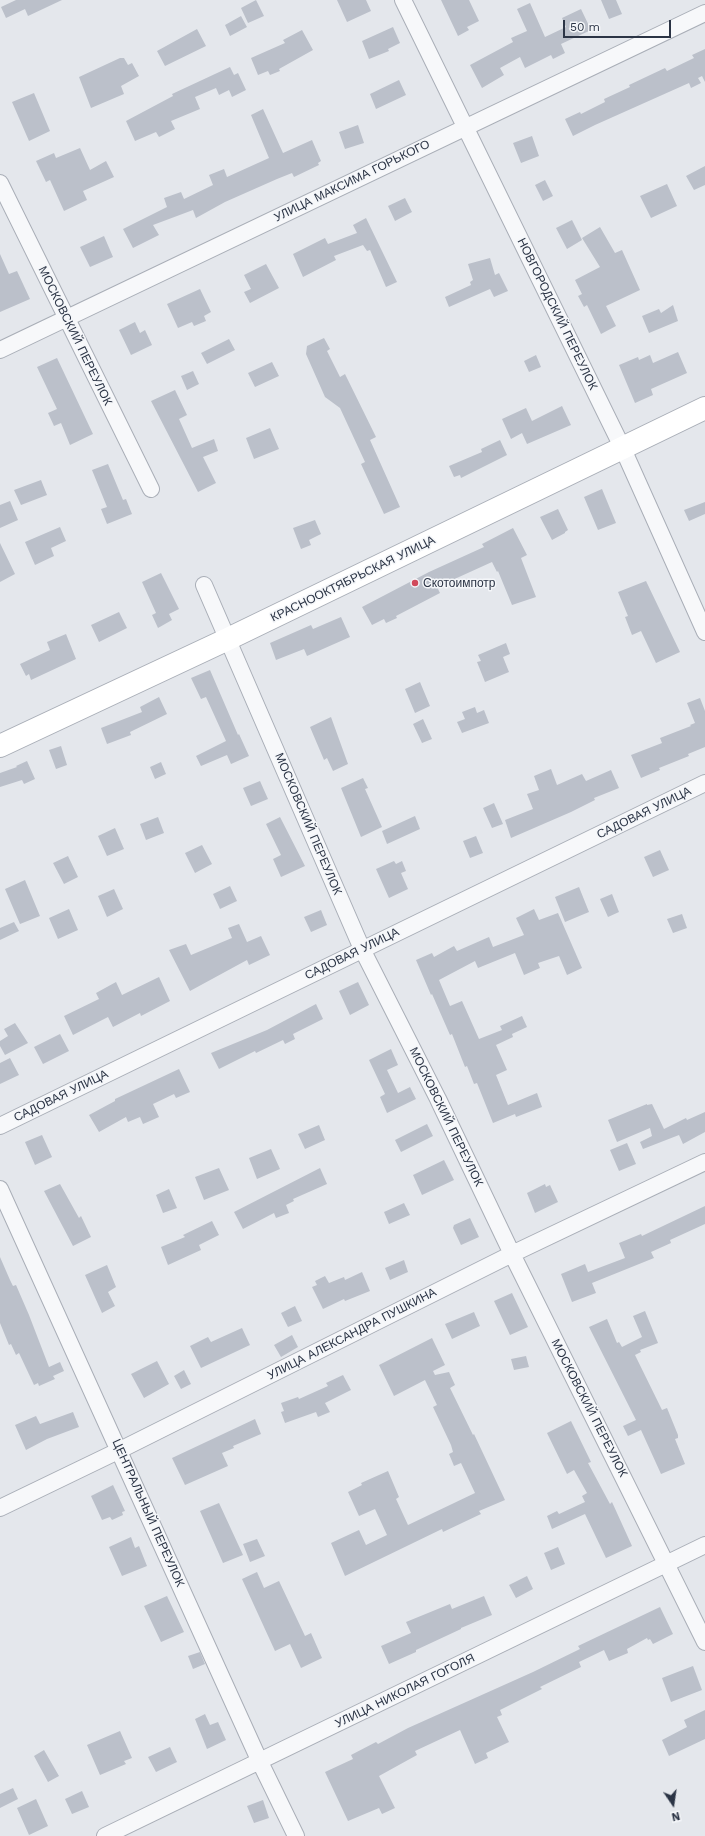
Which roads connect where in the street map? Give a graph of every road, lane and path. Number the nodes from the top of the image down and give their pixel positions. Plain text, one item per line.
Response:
1 (403, 0) edge
2 (705, 13) edge
3 (466, 127) junction
4 (0, 183) edge
5 (67, 318) junction
6 (0, 350) edge
7 (705, 408) edge
8 (623, 449) junction
9 (151, 489) dead end
10 (204, 585) dead end
11 (705, 632) edge
12 (228, 639) junction
13 (0, 746) edge
14 (705, 783) edge
15 (362, 949) junction
16 (0, 1126) edge
17 (705, 1162) edge
18 (0, 1190) edge
19 (512, 1254) junction
20 (120, 1450) junction
21 (0, 1508) edge
22 (705, 1545) edge
23 (667, 1563) junction
24 (705, 1642) edge
25 (260, 1762) junction
26 (105, 1836) edge
27 (296, 1836) edge

1 - 3 street, НОВГОРОДСКИЙ ПЕРЕУЛОК
2 - 3 street, УЛИЦА МАКСИМА ГОРЬКОГО
3 - 5 street, УЛИЦА МАКСИМА ГОРЬКОГО
3 - 8 street, НОВГОРОДСКИЙ ПЕРЕУЛОК
4 - 5 street, МОСКОВСКИЙ ПЕРЕУЛОК
5 - 6 street, УЛИЦА МАКСИМА ГОРЬКОГО
5 - 9 street, МОСКОВСКИЙ ПЕРЕУЛОК
7 - 8 main road, КРАСНООКТЯБРЬСКАЯ УЛИЦА
8 - 11 street, НОВГОРОДСКИЙ ПЕРЕУЛОК
8 - 12 main road, КРАСНООКТЯБРЬСКАЯ УЛИЦА
10 - 12 street, МОСКОВСКИЙ ПЕРЕУЛОК
12 - 13 main road, КРАСНООКТЯБРЬСКАЯ УЛИЦА
12 - 15 street, МОСКОВСКИЙ ПЕРЕУЛОК
14 - 15 street, САДОВАЯ УЛИЦА
15 - 16 street, САДОВАЯ УЛИЦА
15 - 19 street, МОСКОВСКИЙ ПЕРЕУЛОК
17 - 19 street, УЛИЦА АЛЕКСАНДРА ПУШКИНА
18 - 20 street, ЦЕНТРАЛЬНЫЙ ПЕРЕУЛОК
19 - 20 street, УЛИЦА АЛЕКСАНДРА ПУШКИНА
19 - 23 street, МОСКОВСКИЙ ПЕРЕУЛОК
20 - 21 street, УЛИЦА АЛЕКСАНДРА ПУШКИНА
20 - 25 street, ЦЕНТРАЛЬНЫЙ ПЕРЕУЛОК
22 - 23 street, УЛИЦА НИКОЛАЯ ГОГОЛЯ
23 - 24 street, МОСКОВСКИЙ ПЕРЕУЛОК
23 - 25 street, УЛИЦА НИКОЛАЯ ГОГОЛЯ
25 - 26 street, УЛИЦА НИКОЛАЯ ГОГОЛЯ
25 - 27 street, ЦЕНТРАЛЬНЫЙ ПЕРЕУЛОК

